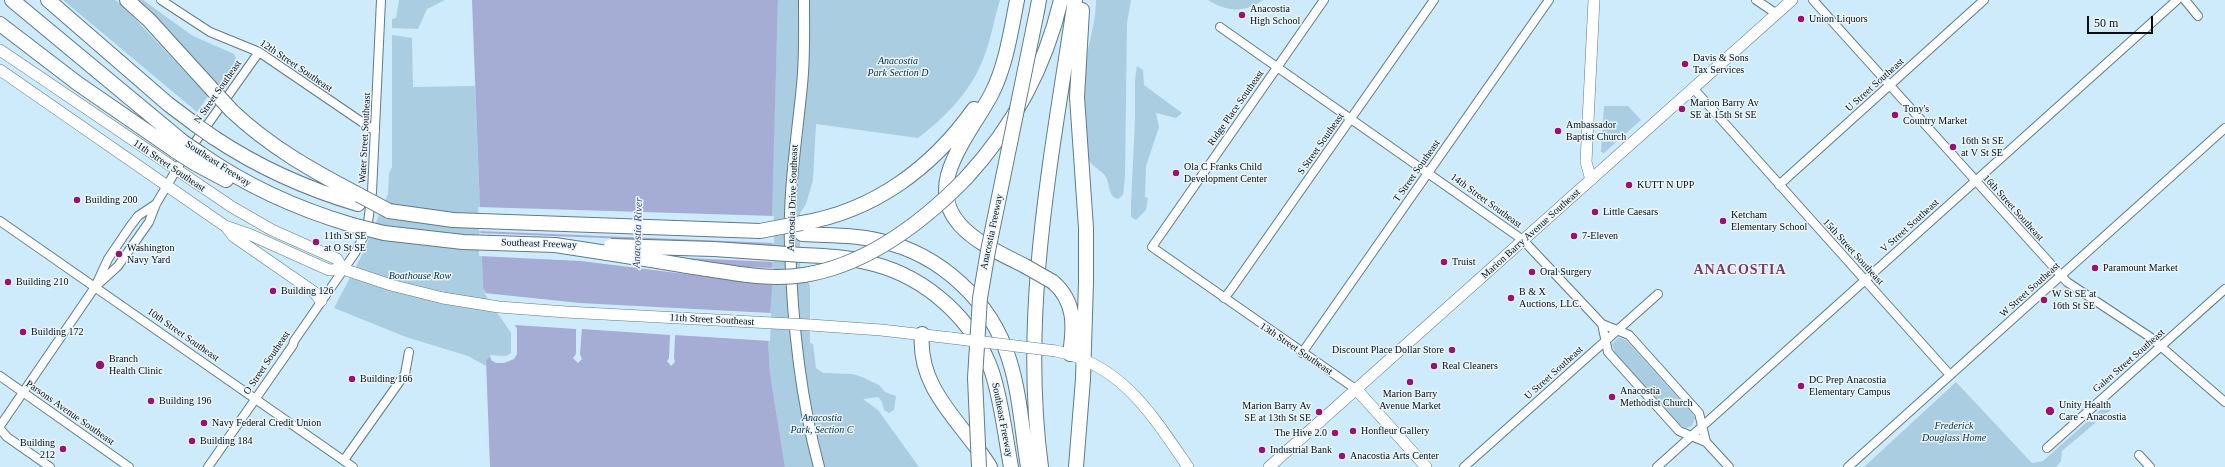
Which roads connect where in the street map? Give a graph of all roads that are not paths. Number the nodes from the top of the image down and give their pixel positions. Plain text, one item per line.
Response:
1 (12, 0) edge
2 (48, 0) edge
3 (127, 0) edge
4 (162, 0) edge
5 (381, 0) edge
6 (804, 0) edge
7 (1017, 0) edge
8 (1060, 0) edge
9 (1075, 0) edge
10 (1082, 0) edge
11 (1324, 0) edge
12 (1434, 0) edge
13 (1549, 0) edge
14 (1596, 0) edge
15 (1756, 0) edge
16 (1792, 0) edge
17 (1813, 0) edge
18 (1984, 0) edge
19 (2177, 0) edge
20 (2185, 0) edge
21 (1038, 6) edge
22 (1777, 14) junction
23 (2198, 16) dead end
24 (1012, 23) junction
25 (0, 24) edge
26 (1220, 26) dead end
27 (0, 50) edge
28 (259, 52) junction
29 (1277, 67) junction
30 (0, 70) edge
31 (1890, 85) junction
32 (1693, 88) junction
33 (1351, 118) junction
34 (2225, 128) edge
35 (375, 131) junction
36 (180, 147) junction
37 (176, 171) junction
38 (1428, 172) junction
39 (1591, 180) junction
40 (1975, 181) junction
41 (1779, 185) junction
42 (168, 186) junction
43 (358, 200) junction
44 (156, 204) junction
45 (0, 221) edge
46 (225, 226) junction
47 (802, 228) junction
48 (1523, 240) junction
49 (555, 245) junction
50 (1152, 248) joint
51 (344, 269) junction
52 (2061, 276) junction
53 (1865, 280) junction
54 (95, 287) junction
55 (2225, 289) edge
56 (1658, 294) dead end
57 (1224, 298) junction
58 (321, 301) junction
59 (1602, 324) junction
60 (1619, 330) junction
61 (922, 334) junction
62 (1604, 342) junction
63 (2161, 347) junction
64 (409, 352) dead end
65 (1302, 353) junction
66 (1077, 357) junction
67 (1950, 375) junction
68 (0, 376) edge
69 (1357, 390) junction
70 (22, 391) junction
71 (256, 398) junction
72 (2225, 402) edge
73 (1702, 426) junction
74 (0, 427) edge
75 (1691, 436) junction
76 (1706, 442) junction
77 (2046, 448) dead end
78 (2139, 455) dead end
79 (344, 460) junction
80 (125, 466) edge
81 (50, 467) edge
82 (208, 467) edge
83 (353, 467) edge
84 (819, 467) edge
85 (979, 467) edge
86 (990, 467) edge
87 (1011, 467) edge
88 (1028, 467) edge
89 (1042, 467) edge
90 (1076, 467) edge
91 (1188, 467) edge
92 (1269, 467) edge
93 (1426, 467) edge
94 (1464, 467) edge
95 (1657, 467) edge
96 (1728, 467) edge
97 (1848, 467) edge
98 (2150, 467) edge

1 - 36 highway, Southeast Freeway
2 - 43 highway, Southeast Freeway, bridge
3 - 43 highway, bridge
4 - 28 street, 12th Street Southeast
5 - 35 street, Water Street Southeast
6 - 84 street, Anacostia Drive Southeast
7 - 24 highway
8 - 49 highway, bridge
9 - 89 highway
10 - 66 highway
11 - 29 street, Ridge Place Southeast
12 - 33 street, S Street Southeast
13 - 38 street, T Street Southeast
14 - 39 main road
15 - 22 street
16 - 22 main road, Marion Barry Avenue Southeast
17 - 31 street, 16th Street Southeast
18 - 31 street, U Street Southeast
19 - 40 street, V Street Southeast
20 - 23 street
21 - 85 highway, Anacostia Freeway, bridge
22 - 32 main road, Marion Barry Avenue Southeast
24 - 47 highway
24 - 66 highway, bridge
25 - 36 highway
26 - 29 street, 14th Street Southeast
27 - 37 main road, 11th Street Southeast
28 - 35 street, 12th Street Southeast
28 - 37 street, N Street Southeast
29 - 33 street, 14th Street Southeast
29 - 50 street, Ridge Place Southeast
30 - 42 main road, 11th Street Southeast
31 - 40 street, 16th Street Southeast
31 - 41 street, U Street Southeast
32 - 39 main road, Marion Barry Avenue Southeast
32 - 41 street, 15th Street Southeast
33 - 38 street, 14th Street Southeast
33 - 57 street, S Street Southeast
34 - 52 street, W Street Southeast
35 - 51 street, Water Street Southeast
36 - 49 highway, Southeast Freeway, bridge
37 - 42 street, N Street Southeast
37 - 51 main road, 11th Street Southeast
38 - 48 street, 14th Street Southeast
38 - 65 street, T Street Southeast
39 - 48 main road, Marion Barry Avenue Southeast
40 - 52 street, 16th Street Southeast
40 - 53 street, V Street Southeast
41 - 53 street, 15th Street Southeast
42 - 44 street, N Street Southeast
42 - 46 main road, 11th Street Southeast
43 - 47 highway, Southeast Freeway, bridge
44 - 54 street, N Street Southeast
44 - 54 street, N Street Southeast
45 - 54 street, 10th Street Southeast
46 - 51 main road, 11th Street Southeast
46 - 58 main road
47 - 88 highway, Southeast Freeway
48 - 59 street, 14th Street Southeast
48 - 69 main road, Marion Barry Avenue Southeast
49 - 87 highway, Southeast Freeway, bridge
50 - 57 street, 13th Street Southeast
51 - 58 street, O Street Southeast
51 - 61 main road, 11th Street Southeast, bridge
52 - 63 street, 16th Street Southeast
52 - 67 street, W Street Southeast
53 - 67 street, 15th Street Southeast
53 - 73 street, V Street Southeast
54 - 70 street, N Street Southeast
54 - 71 street, 10th Street Southeast
55 - 63 street, Galen Street Southeast
56 - 60 street, U Street Southeast
57 - 65 street, 13th Street Southeast
58 - 71 street, O Street Southeast
59 - 60 street
59 - 62 street
60 - 62 street, U Street Southeast
60 - 73 street
61 - 66 main road, 11th Street Southeast, bridge
61 - 86 highway
62 - 75 street
62 - 94 street, U Street Southeast
63 - 72 street, 16th Street Southeast
63 - 77 street, Galen Street Southeast
64 - 79 street
65 - 69 street, 13th Street Southeast
66 - 90 highway
66 - 91 main road, 11th Street Southeast
67 - 97 street, W Street Southeast
68 - 70 street, Parsons Avenue Southeast
69 - 92 main road, Marion Barry Avenue Southeast
69 - 93 main road, 13th Street Southeast
70 - 74 street, N Street Southeast
70 - 80 street, Parsons Avenue Southeast
71 - 79 street, 10th Street Southeast
71 - 82 street, O Street Southeast
73 - 75 street, V Street Southeast
73 - 76 street
74 - 81 street
75 - 76 street
75 - 95 street, V Street Southeast
76 - 96 street
78 - 98 street
79 - 83 street, 10th Street Southeast

